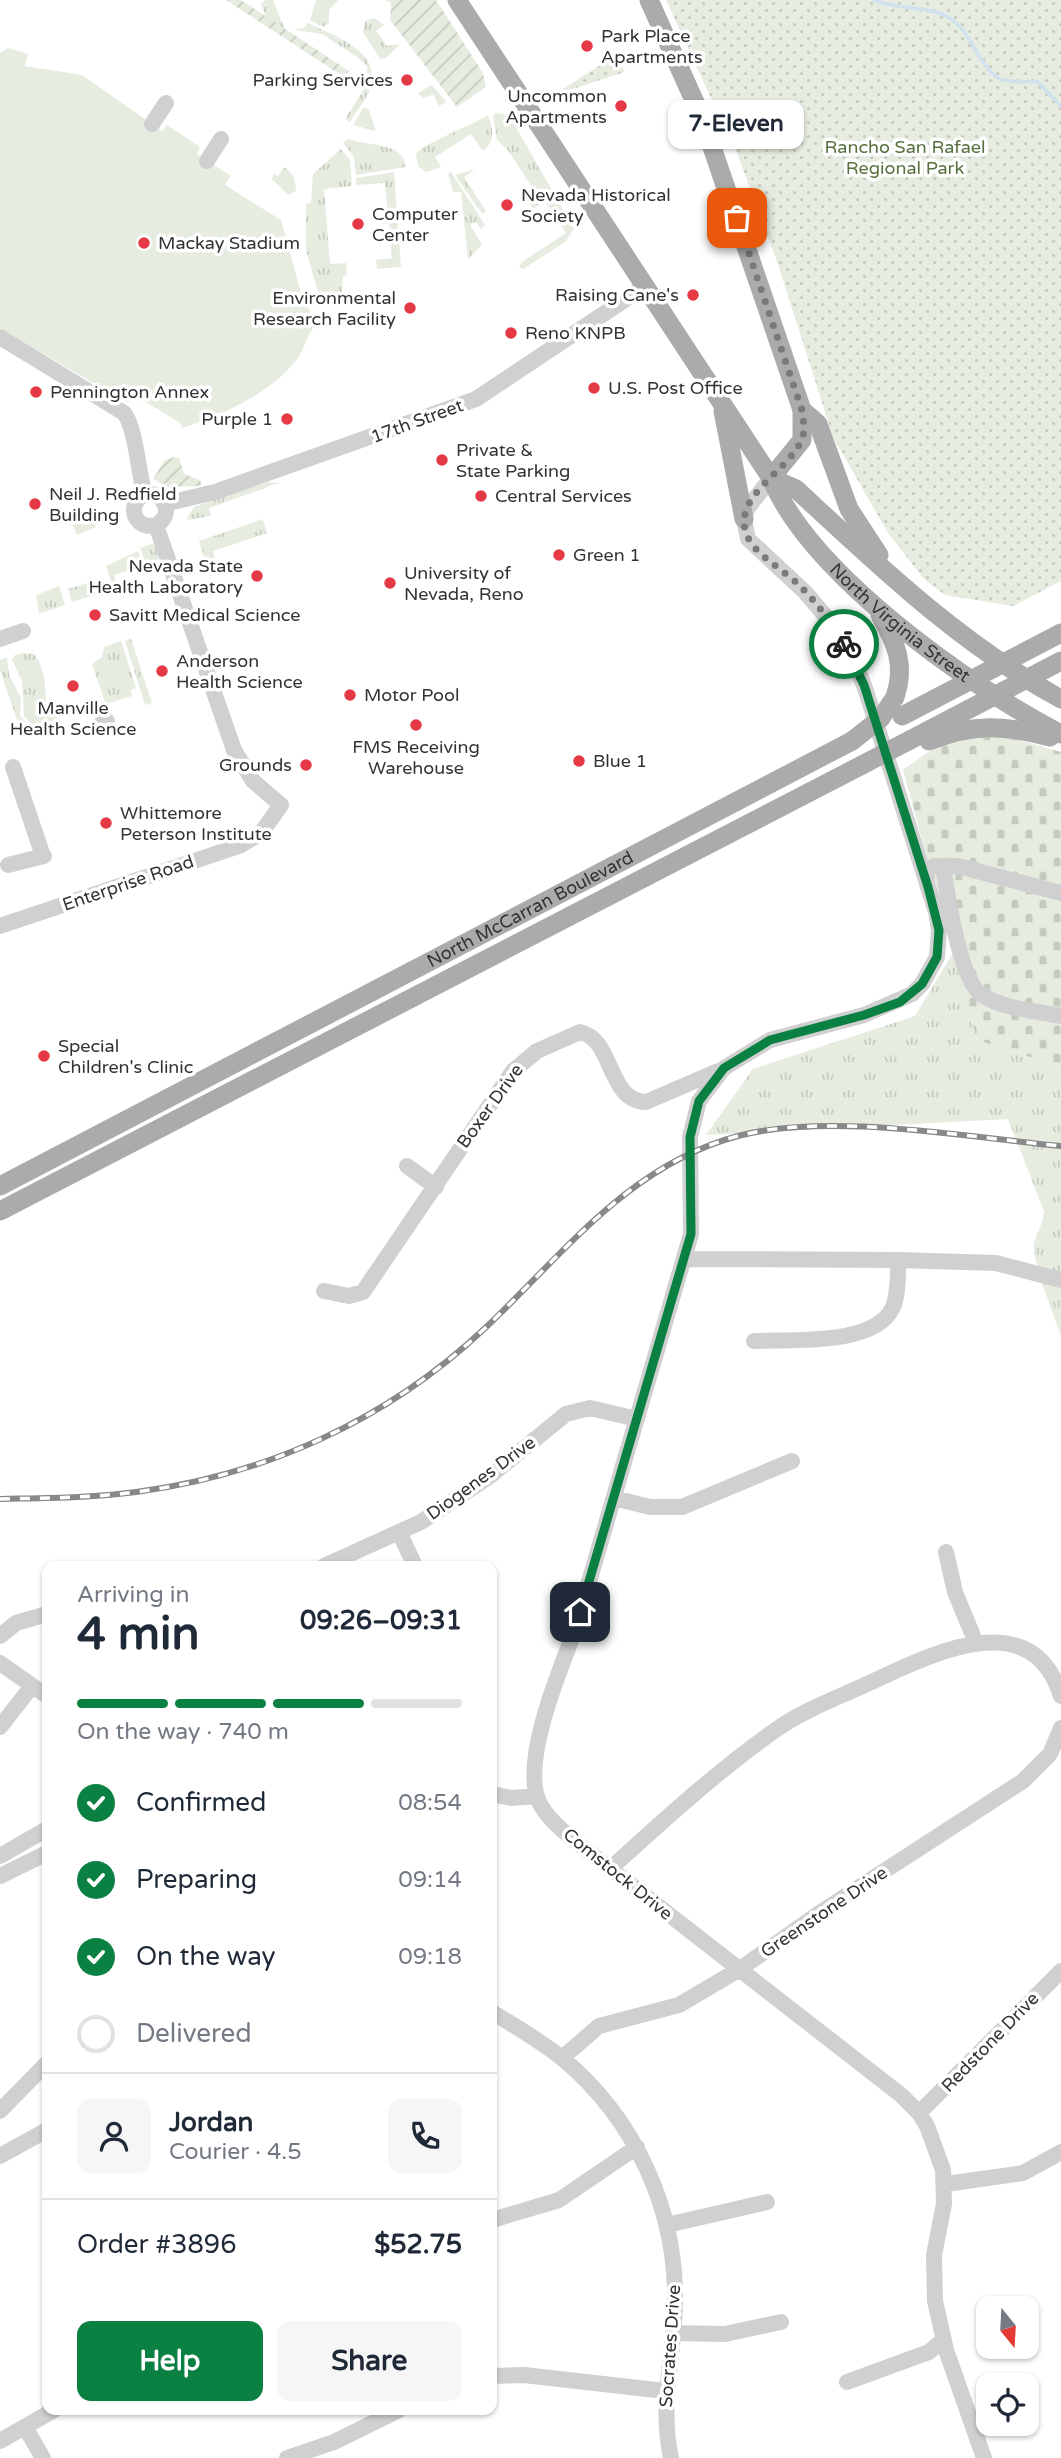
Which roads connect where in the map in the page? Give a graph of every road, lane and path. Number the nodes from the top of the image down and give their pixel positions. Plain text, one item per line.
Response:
1 (457, 0) edge
2 (649, 0) edge
3 (166, 103) dead end
4 (152, 124) dead end
5 (221, 139) dead end
6 (207, 161) dead end
7 (644, 287) junction
8 (0, 337) edge
9 (722, 407) junction
10 (802, 410) junction
11 (771, 478) junction
12 (145, 495) junction
13 (164, 504) junction
14 (744, 519) junction
15 (156, 525) junction
16 (896, 581) junction
17 (870, 600) junction
18 (23, 631) dead end
19 (1061, 633) edge
20 (0, 639) edge
21 (1061, 662) edge
22 (1002, 664) junction
23 (1026, 679) junction
24 (970, 680) junction
25 (995, 695) junction
26 (1061, 699) edge
27 (899, 707) junction
28 (1061, 734) edge
29 (1061, 740) edge
30 (911, 744) junction
31 (13, 768) dead end
32 (8, 865) dead end
33 (921, 866) junction
34 (943, 866) junction
35 (1061, 893) edge
36 (0, 926) edge
37 (1061, 1016) edge
38 (724, 1068) junction
39 (407, 1166) dead end
40 (0, 1186) edge
41 (436, 1187) junction
42 (0, 1211) edge
43 (684, 1259) junction
44 (899, 1260) junction
45 (1061, 1280) edge
46 (324, 1292) dead end
47 (754, 1341) dead end
48 (637, 1419) junction
49 (792, 1461) dead end
50 (614, 1497) junction
51 (400, 1534) junction
52 (946, 1552) dead end
53 (336, 1561) edge
54 (413, 1561) edge
55 (42, 1615) edge
56 (0, 1636) edge
57 (976, 1643) junction
58 (0, 1663) edge
59 (32, 1686) junction
60 (42, 1693) edge
61 (1061, 1696) edge
62 (0, 1727) edge
63 (1061, 1728) edge
64 (497, 1795) edge
65 (537, 1796) junction
66 (42, 1832) edge
67 (42, 1855) edge
68 (0, 1856) edge
69 (610, 1869) junction
70 (0, 1876) edge
71 (740, 1969) junction
72 (1061, 1970) edge
73 (497, 2015) edge
74 (562, 2058) junction
75 (42, 2068) edge
76 (0, 2111) edge
77 (919, 2113) junction
78 (42, 2133) edge
79 (637, 2147) junction
80 (1061, 2152) edge
81 (0, 2156) edge
82 (946, 2184) junction
83 (767, 2202) dead end
84 (497, 2219) edge
85 (667, 2225) junction
86 (781, 2322) dead end
87 (673, 2333) junction
88 (943, 2340) junction
89 (497, 2376) edge
90 (847, 2382) dead end
91 (665, 2391) junction
92 (45, 2415) edge
93 (389, 2415) edge
94 (25, 2427) junction
95 (0, 2441) edge
96 (43, 2458) edge
97 (287, 2458) edge
98 (671, 2458) edge
99 (984, 2458) edge

1 - 7 main road, North Virginia Street
2 - 10 main road
3 - 4 street
5 - 6 street
7 - 9 main road, North Virginia Street
7 - 13 street, 17th Street
8 - 12 street
9 - 11 main road, North Virginia Street
9 - 14 main road
10 - 11 main road
10 - 16 main road
11 - 14 street
11 - 16 main road, North Virginia Street
11 - 17 main road, North Virginia Street
12 - 13 street
12 - 15 street
13 - 15 street
14 - 33 street
15 - 36 street, Enterprise Road
16 - 22 main road, North Virginia Street
17 - 24 main road, North Virginia Street
17 - 27 main road
18 - 20 street
19 - 22 main road, North McCarran Boulevard
21 - 23 main road, North McCarran Boulevard
22 - 23 main road, North Virginia Street
22 - 24 main road, North McCarran Boulevard
23 - 25 main road, North McCarran Boulevard
23 - 26 main road, North Virginia Street
24 - 25 main road, North Virginia Street
24 - 27 main road, North McCarran Boulevard
25 - 28 main road, North Virginia Street
25 - 30 main road, North McCarran Boulevard
27 - 40 main road, North McCarran Boulevard, bridge
29 - 30 main road
30 - 42 main road, North McCarran Boulevard, bridge
31 - 32 street
33 - 34 street
33 - 38 street
34 - 35 street
34 - 37 street
38 - 41 street, Boxer Drive
38 - 43 street
39 - 41 street
41 - 46 street, Boxer Drive
43 - 44 street
43 - 48 street
44 - 45 street
44 - 47 street
48 - 50 street
48 - 51 street, Diogenes Drive
49 - 50 street
50 - 65 street
51 - 53 street, Diogenes Drive
51 - 54 street
52 - 57 street
55 - 56 street
57 - 61 street
57 - 69 street
58 - 59 street
59 - 60 street
59 - 62 street
63 - 71 street, Greenstone Drive
64 - 65 street
65 - 69 street, Comstock Drive
66 - 68 street
67 - 70 street
69 - 71 street, Comstock Drive
71 - 74 street, Greenstone Drive
71 - 77 street, Comstock Drive
72 - 77 street, Redstone Drive
73 - 74 street, Socrates Drive
74 - 79 street, Socrates Drive
75 - 76 street
77 - 82 street, Comstock Drive
78 - 81 street
79 - 84 street
79 - 85 street, Socrates Drive
80 - 82 street
82 - 88 street, Comstock Drive
83 - 85 street
85 - 87 street, Socrates Drive
86 - 87 street
87 - 91 street, Socrates Drive
88 - 90 street
88 - 99 street, Comstock Drive
89 - 91 street
91 - 98 street, Socrates Drive
92 - 94 street
93 - 97 street
94 - 95 street
94 - 96 street

